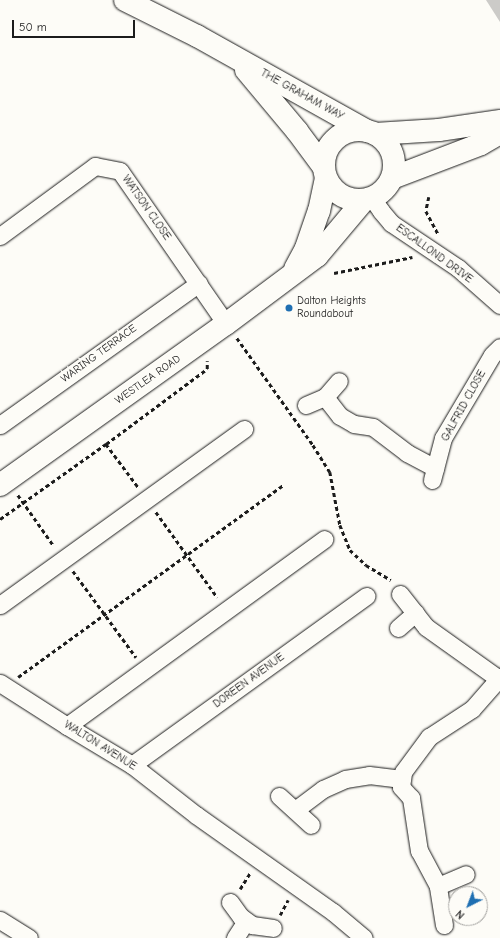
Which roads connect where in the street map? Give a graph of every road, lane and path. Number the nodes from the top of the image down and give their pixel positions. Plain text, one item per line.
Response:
1 (126, 0) edge
2 (238, 60) junction
3 (500, 121) edge
4 (371, 132) junction
5 (500, 133) edge
6 (325, 173) junction
7 (392, 178) junction
8 (429, 197) dead end
9 (368, 199) junction
10 (0, 236) edge
11 (440, 236) dead end
12 (435, 253) junction
13 (293, 272) junction
14 (334, 273) dead end
15 (199, 283) junction
16 (500, 305) edge
17 (226, 324) junction
18 (500, 347) edge
19 (207, 356) dead end
20 (339, 381) dead end
21 (325, 397) junction
22 (306, 405) dead end
23 (0, 425) edge
24 (244, 429) dead end
25 (106, 444) junction
26 (4, 482) edge
27 (283, 485) dead end
28 (147, 499) junction
29 (22, 502) junction
30 (0, 519) edge
31 (324, 539) dead end
32 (186, 555) junction
33 (64, 559) junction
34 (400, 594) joint
35 (366, 596) dead end
36 (0, 605) edge
37 (226, 610) junction
38 (415, 613) junction
39 (105, 614) junction
40 (398, 628) dead end
41 (145, 669) junction
42 (500, 678) edge
43 (2, 685) edge
44 (67, 726) junction
45 (132, 765) junction
46 (402, 779) junction
47 (279, 796) dead end
48 (295, 810) junction
49 (311, 825) dead end
50 (258, 859) junction
51 (466, 874) dead end
52 (296, 886) junction
53 (438, 886) junction
54 (230, 902) joint
55 (0, 920) edge
56 (246, 921) junction
57 (444, 925) dead end
58 (273, 928) joint
59 (29, 938) edge
60 (235, 938) edge
61 (364, 938) edge

1 - 2 main road, THE GRAHAM WAY
2 - 4 main road, THE GRAHAM WAY
2 - 6 main road, THE GRAHAM WAY
3 - 4 main road
4 - 6 main road
4 - 7 main road
5 - 7 main road
6 - 9 main road
6 - 13 main road
7 - 9 main road
8 - 11 path
9 - 12 street, ESCALLOND DRIVE
9 - 13 main road, WESTLEA ROAD
10 - 15 street, WATSON CLOSE
12 - 14 path
12 - 16 street, ESCALLOND DRIVE
13 - 17 main road, WESTLEA ROAD
15 - 17 street, WATSON CLOSE
15 - 23 street, WARING TERRACE
17 - 26 main road, WESTLEA ROAD
17 - 34 path
18 - 21 street, GALFRID CLOSE
19 - 25 path
20 - 21 street
21 - 22 street
24 - 28 street
25 - 28 path
25 - 29 path
26 - 29 path
27 - 32 path
28 - 32 path
28 - 33 street
29 - 30 path
29 - 33 path
31 - 37 street
32 - 37 path
32 - 39 path
33 - 36 street
33 - 39 path
34 - 38 street
35 - 45 street, DOREEN AVENUE
37 - 41 street
38 - 40 street
38 - 42 street
39 - 41 path
39 - 43 path
41 - 44 street
42 - 46 street
43 - 44 street, WALTON AVENUE
44 - 45 street, WALTON AVENUE
45 - 50 street, WALTON AVENUE
46 - 48 street
46 - 53 street
47 - 48 street
48 - 49 street
50 - 52 street, WALTON AVENUE
50 - 54 path
51 - 53 street
52 - 58 path
52 - 61 street, WALTON AVENUE
53 - 57 street
54 - 56 street
55 - 59 street
56 - 58 street
56 - 60 street

